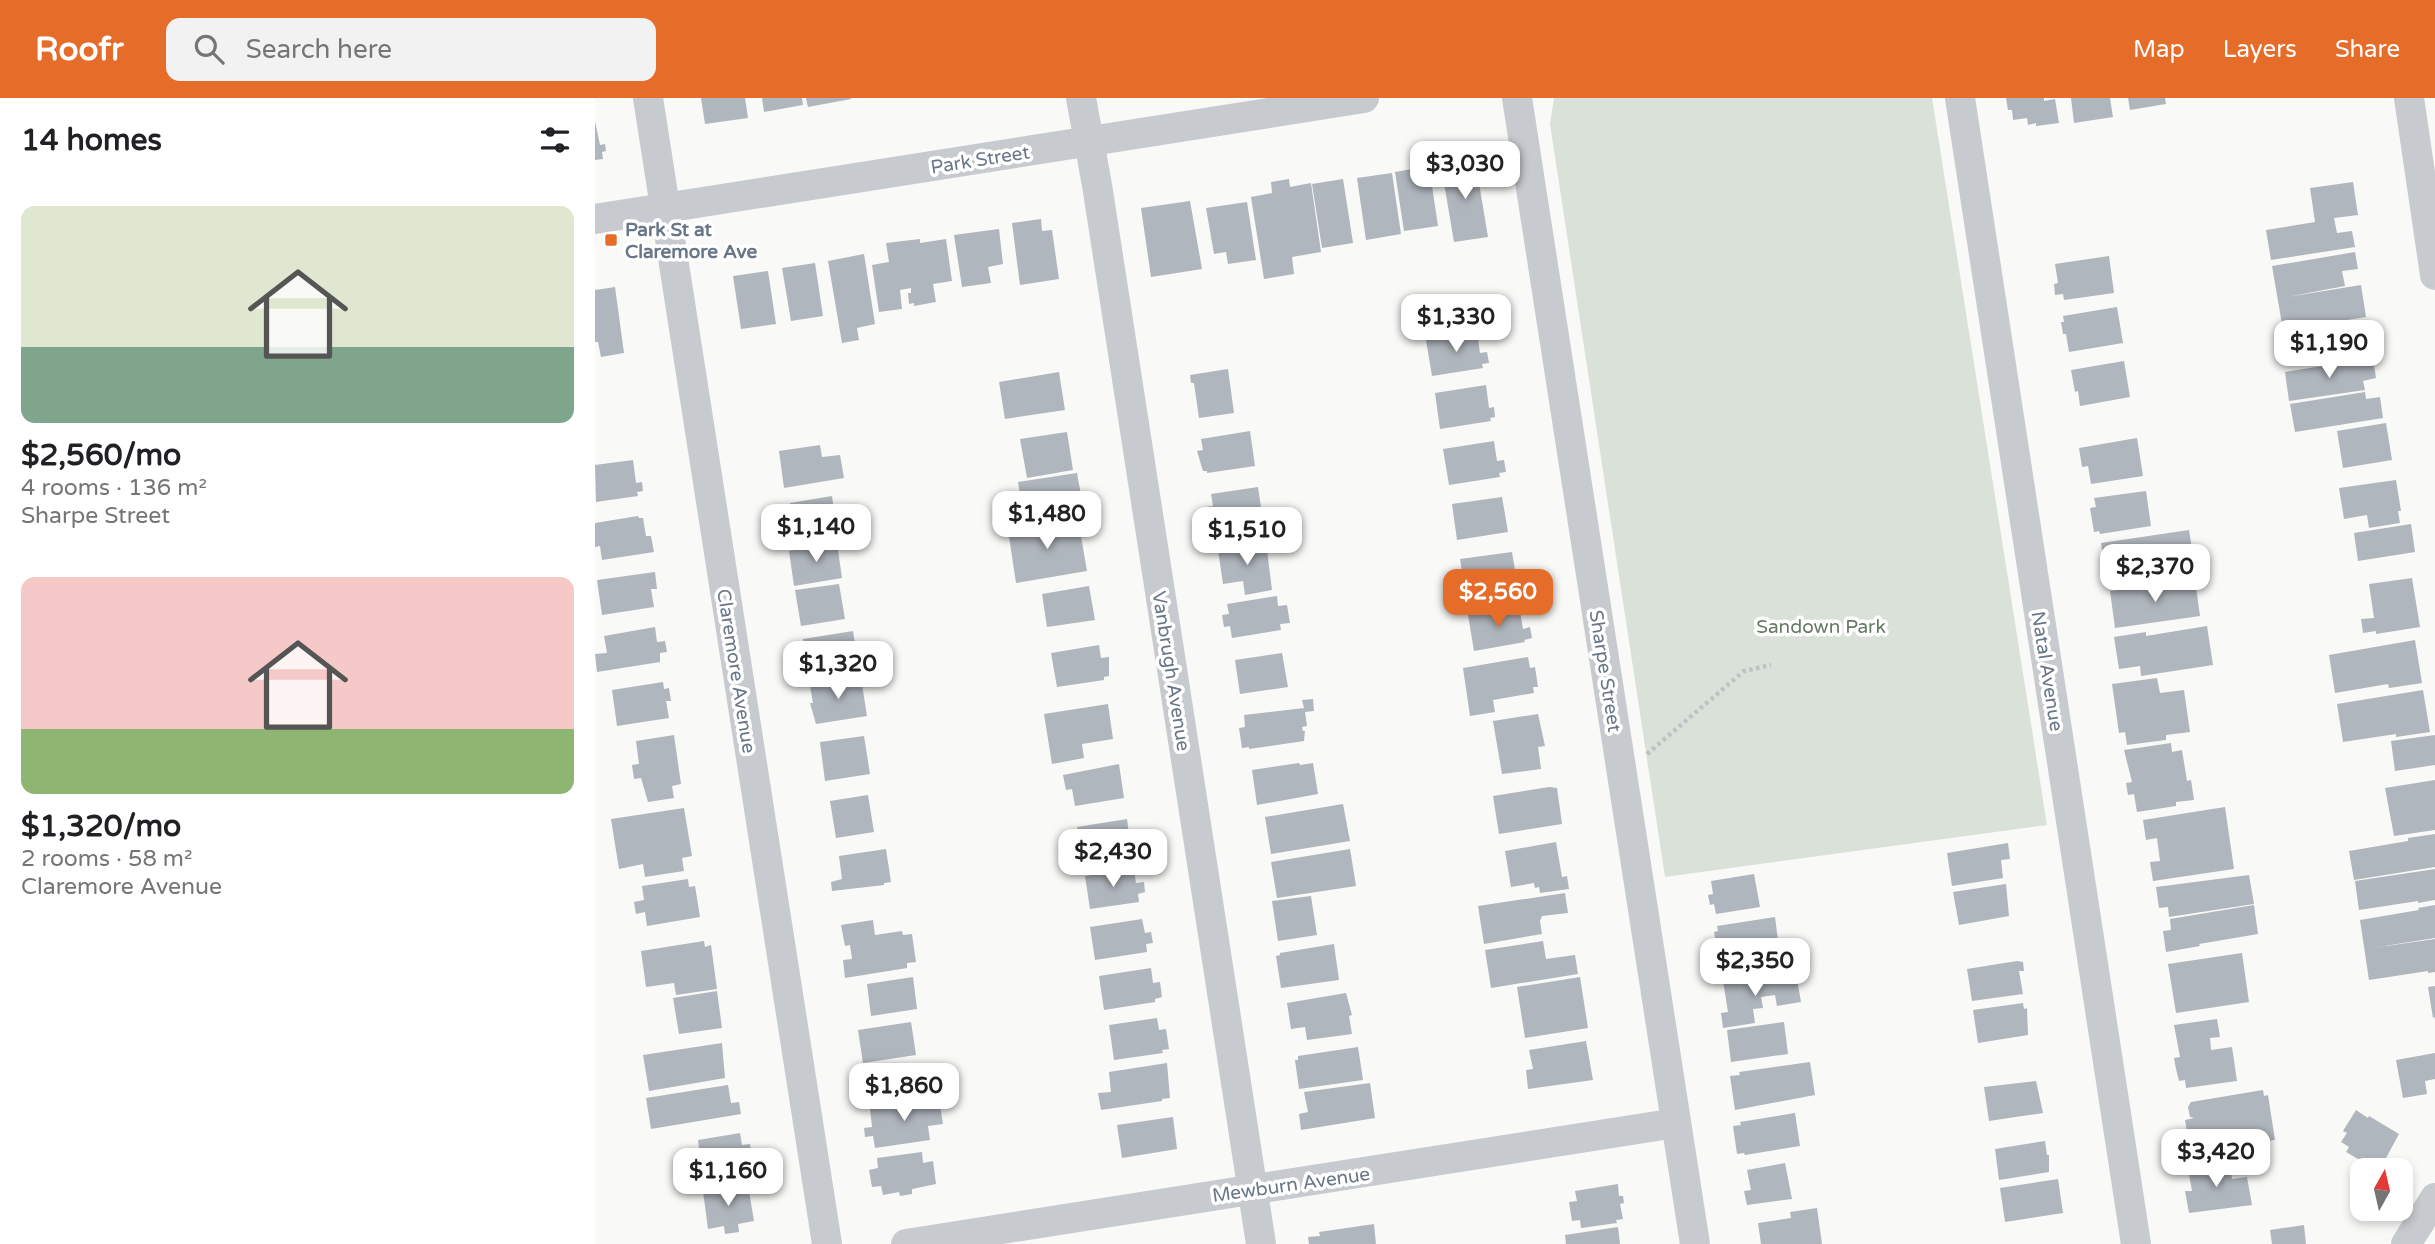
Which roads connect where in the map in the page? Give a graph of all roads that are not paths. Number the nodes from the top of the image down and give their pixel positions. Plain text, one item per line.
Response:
1 (648, 98) edge
2 (1081, 98) edge
3 (1364, 98) edge
4 (1517, 98) edge
5 (1961, 98) edge
6 (2409, 98) edge
7 (1090, 141) junction
8 (665, 208) junction
9 (595, 219) edge
10 (2435, 275) edge
11 (1676, 1124) junction
12 (1252, 1190) junction
13 (2435, 1198) edge
14 (827, 1244) edge
15 (906, 1244) edge
16 (1261, 1244) edge
17 (1695, 1244) edge
18 (2136, 1244) edge
19 (2406, 1244) edge

1 - 8 street, Claremore Avenue
2 - 7 street, Vanbrugh Avenue
3 - 7 street, Park Street
4 - 11 street, Sharpe Street
5 - 18 street, Natal Avenue
6 - 10 street
7 - 8 street, Park Street
7 - 12 street, Vanbrugh Avenue
8 - 9 street, Park Street
8 - 14 street, Claremore Avenue
11 - 12 street, Mewburn Avenue
11 - 17 street, Sharpe Street
12 - 15 street, Mewburn Avenue
12 - 16 street, Vanbrugh Avenue
13 - 19 street

